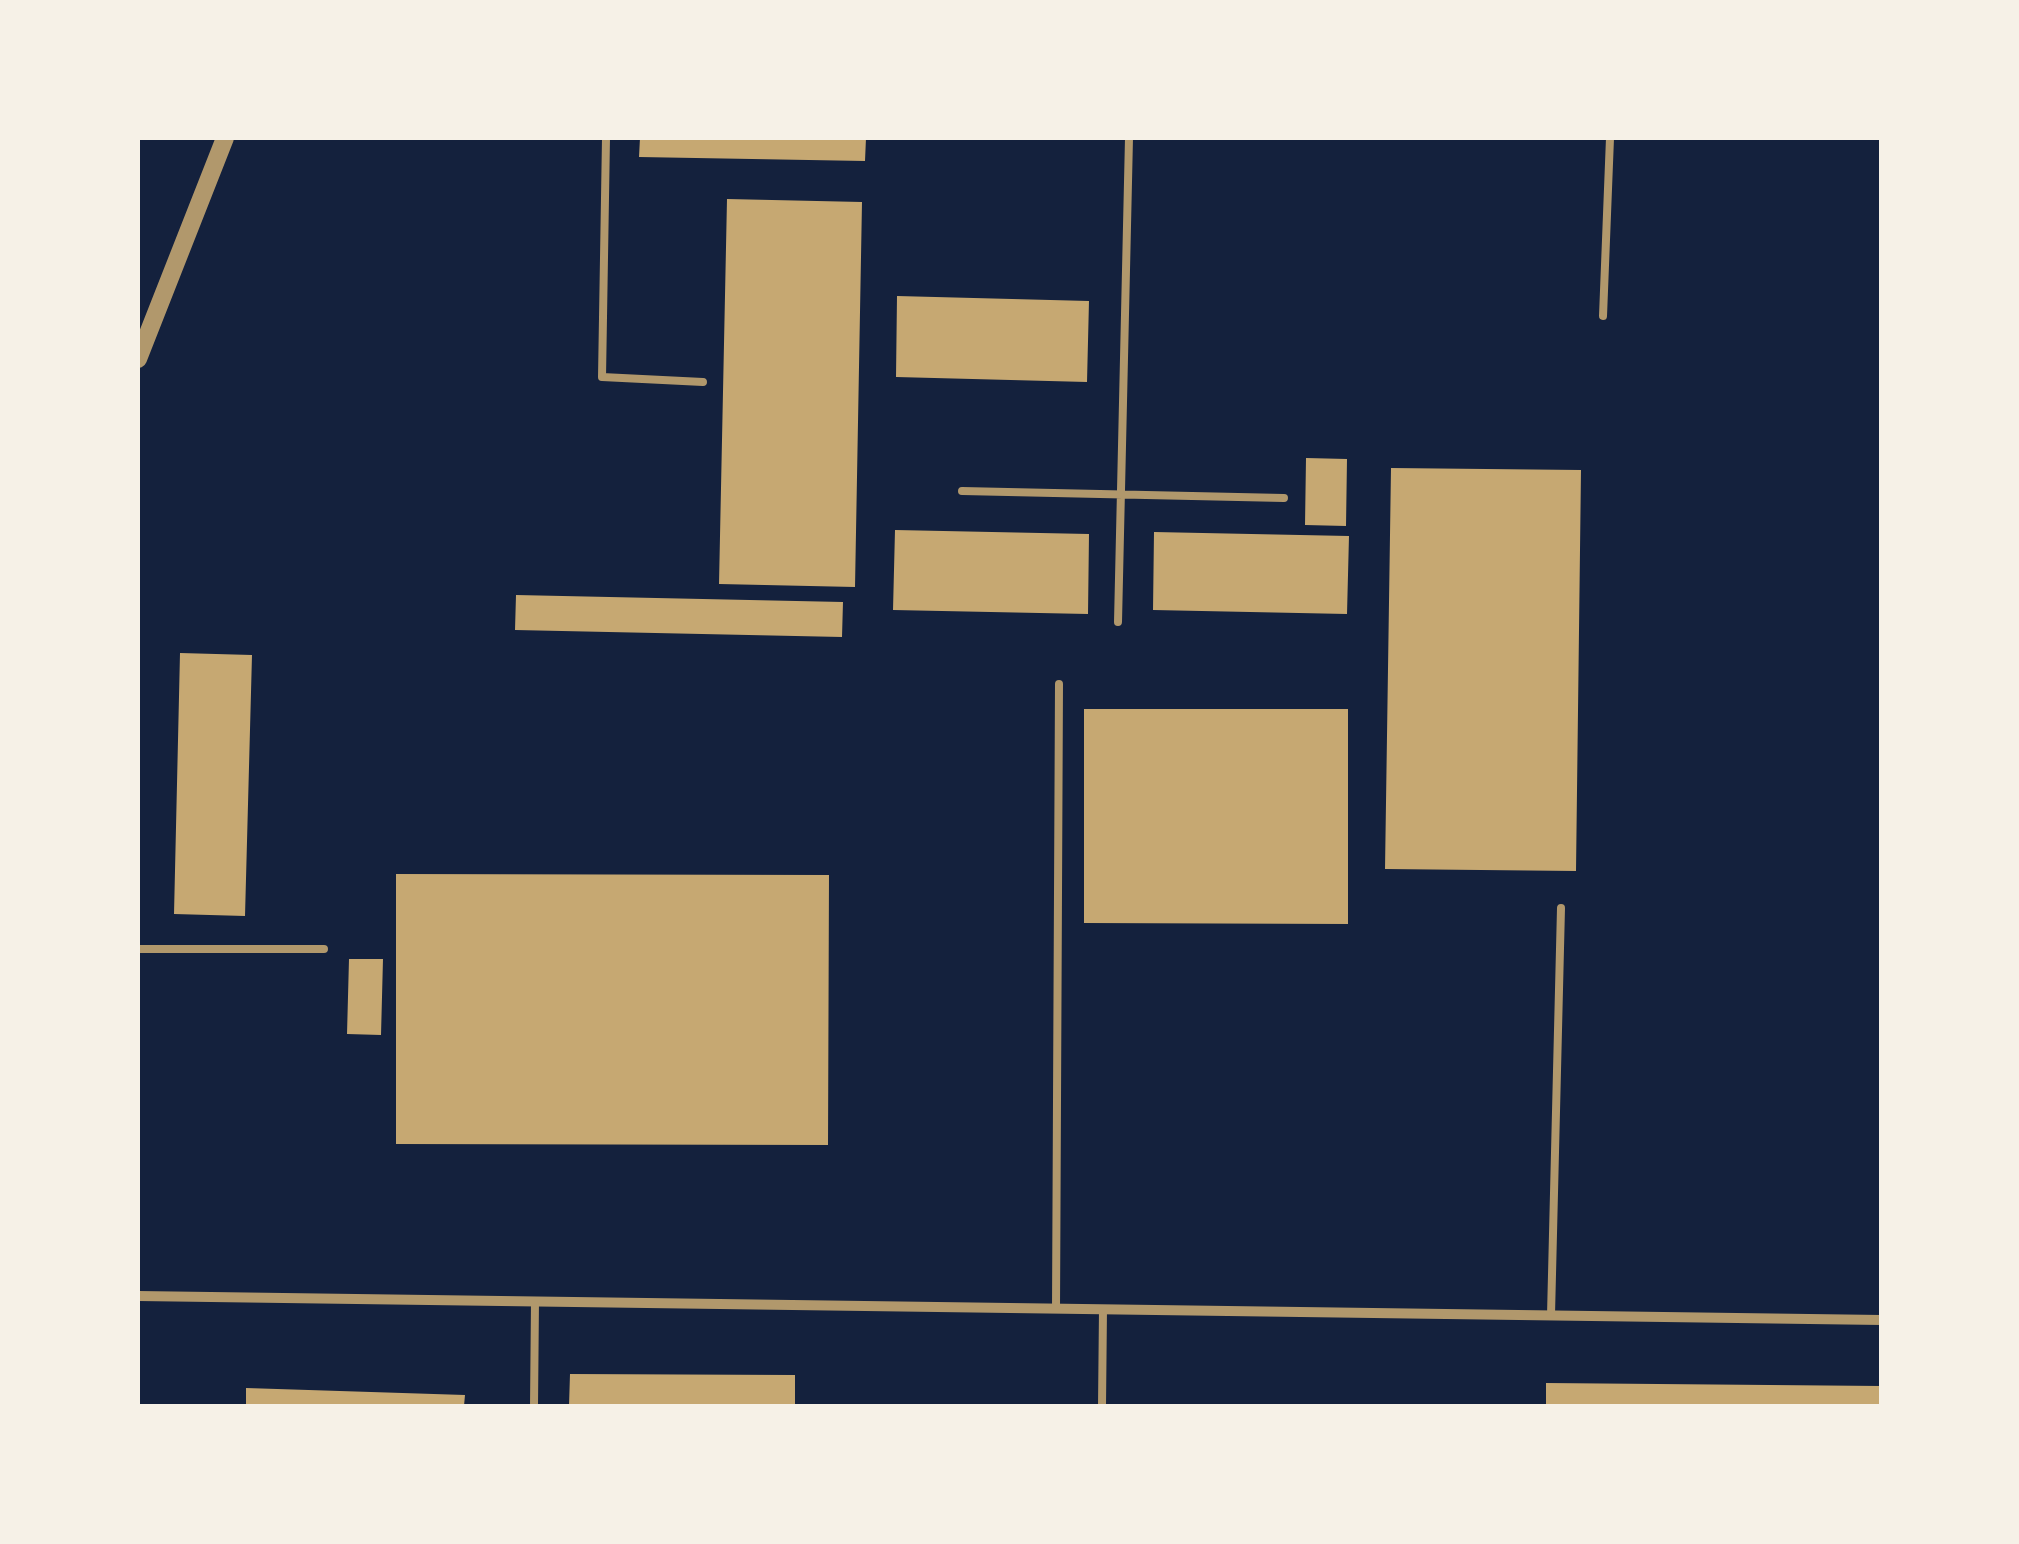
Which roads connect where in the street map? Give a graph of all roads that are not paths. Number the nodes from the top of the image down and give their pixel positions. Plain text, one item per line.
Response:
1 (225, 138) edge
2 (606, 138) edge
3 (1129, 138) edge
4 (1610, 138) edge
5 (1603, 316) dead end
6 (138, 359) edge
7 (702, 382) dead end
8 (962, 491) dead end
9 (1122, 494) junction
10 (1284, 498) dead end
11 (1118, 622) dead end
12 (1059, 684) dead end
13 (1561, 908) dead end
14 (138, 949) edge
15 (324, 949) dead end
16 (138, 1296) edge
17 (535, 1302) junction
18 (1056, 1308) junction
19 (1103, 1309) junction
20 (1551, 1315) junction
21 (1882, 1320) edge
22 (534, 1406) edge
23 (1102, 1406) edge

1 - 6 street
2 - 7 lane
3 - 9 lane
4 - 5 lane
8 - 9 lane
9 - 10 lane
9 - 11 lane
12 - 18 lane
13 - 20 lane
14 - 15 lane
16 - 17 street
17 - 18 street
17 - 22 lane
18 - 19 street
19 - 20 street
19 - 23 lane
20 - 21 street

